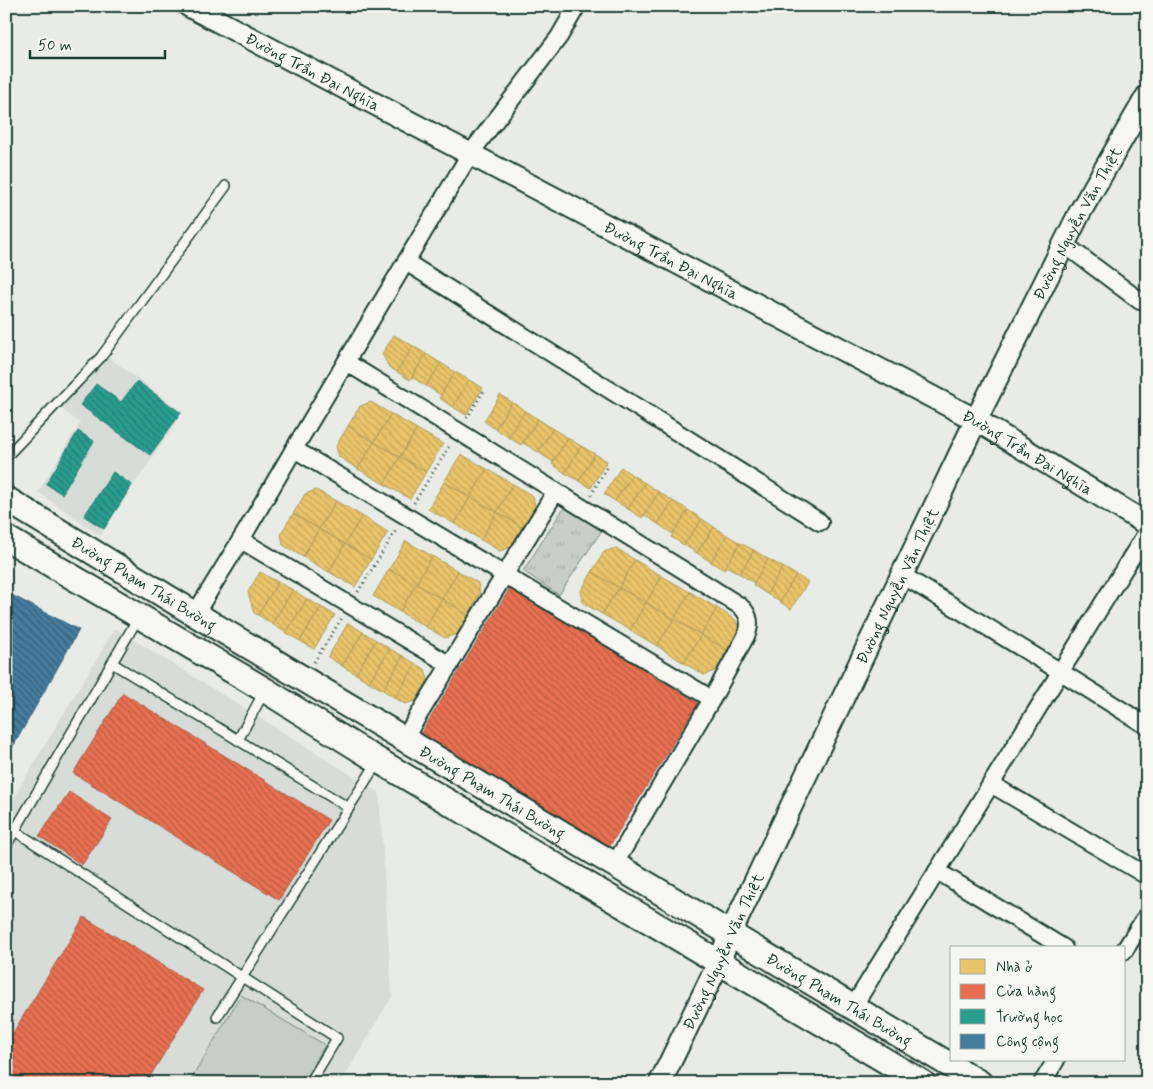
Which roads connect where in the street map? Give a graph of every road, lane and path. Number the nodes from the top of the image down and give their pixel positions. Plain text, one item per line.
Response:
1 (189, 6) edge
2 (577, 6) edge
3 (1147, 96) edge
4 (470, 154) junction
5 (226, 186) dead end
6 (1064, 244) junction
7 (406, 262) junction
8 (1140, 301) dead end
9 (346, 362) junction
10 (485, 389) dead end
11 (976, 420) junction
12 (459, 432) junction
13 (294, 449) junction
14 (6, 457) edge
15 (608, 465) dead end
16 (556, 491) junction
17 (6, 499) edge
18 (583, 508) junction
19 (406, 516) junction
20 (820, 522) dead end
21 (1147, 524) edge
22 (1147, 532) edge
23 (6, 538) edge
24 (241, 540) junction
25 (505, 575) junction
26 (902, 575) junction
27 (350, 605) junction
28 (195, 614) junction
29 (140, 615) junction
30 (112, 663) junction
31 (279, 665) junction
32 (450, 665) junction
33 (1061, 672) junction
34 (303, 679) junction
35 (265, 690) junction
36 (712, 699) junction
37 (1147, 726) edge
38 (238, 740) junction
39 (404, 740) junction
40 (378, 761) junction
41 (991, 784) junction
42 (348, 808) junction
43 (15, 831) junction
44 (6, 846) edge
45 (614, 865) junction
46 (937, 871) junction
47 (1147, 876) edge
48 (1147, 915) edge
49 (730, 934) junction
50 (1061, 946) edge
51 (1126, 948) edge
52 (719, 962) junction
53 (242, 977) junction
54 (853, 1007) junction
55 (217, 1017) dead end
56 (1055, 1062) edge
57 (310, 1083) edge
58 (660, 1083) edge
59 (923, 1083) edge
60 (980, 1083) edge
61 (1042, 1083) edge

1 - 4 street, Đường Trần Đại Nghĩa
2 - 4 street
3 - 6 street, Đường Nguyễn Văn Thiệt
4 - 7 street
4 - 11 street, Đường Trần Đại Nghĩa
5 - 14 lane
6 - 8 street
6 - 11 street, Đường Nguyễn Văn Thiệt
7 - 9 street
7 - 20 street
9 - 12 street
9 - 13 street
10 - 12 path
11 - 21 street, Đường Trần Đại Nghĩa
11 - 26 street, Đường Nguyễn Văn Thiệt
12 - 16 street
12 - 19 path
13 - 19 street
13 - 24 street
15 - 18 path
16 - 18 street
16 - 25 street
17 - 28 main road, Đường Phạm Thái Bường
18 - 36 street
19 - 25 street
19 - 27 path
22 - 33 street
23 - 29 main road, Đường Phạm Thái Bường
24 - 27 street
24 - 28 street
25 - 32 street
25 - 36 street
26 - 33 street
26 - 49 street, Đường Nguyễn Văn Thiệt
27 - 32 street
27 - 34 path
28 - 31 main road, Đường Phạm Thái Bường
29 - 30 lane
29 - 35 main road, Đường Phạm Thái Bường
30 - 38 lane
30 - 43 lane
31 - 34 main road, Đường Phạm Thái Bường
31 - 35 main road
32 - 39 street
33 - 37 street
33 - 41 street
34 - 39 main road, Đường Phạm Thái Bường
35 - 38 lane
35 - 40 main road, Đường Phạm Thái Bường
36 - 45 street
38 - 42 lane
39 - 45 main road, Đường Phạm Thái Bường
40 - 42 lane
40 - 52 main road, Đường Phạm Thái Bường
41 - 46 street
41 - 47 street
42 - 53 lane
43 - 44 lane
43 - 53 lane
45 - 49 main road, Đường Phạm Thái Bường
46 - 50 street
46 - 54 street
48 - 51 street
49 - 52 street, Đường Nguyễn Văn Thiệt
49 - 54 main road, Đường Phạm Thái Bường
52 - 58 street, Đường Nguyễn Văn Thiệt
52 - 59 main road, Đường Phạm Thái Bường
53 - 55 lane
53 - 57 lane
54 - 60 main road, Đường Phạm Thái Bường
56 - 61 street

